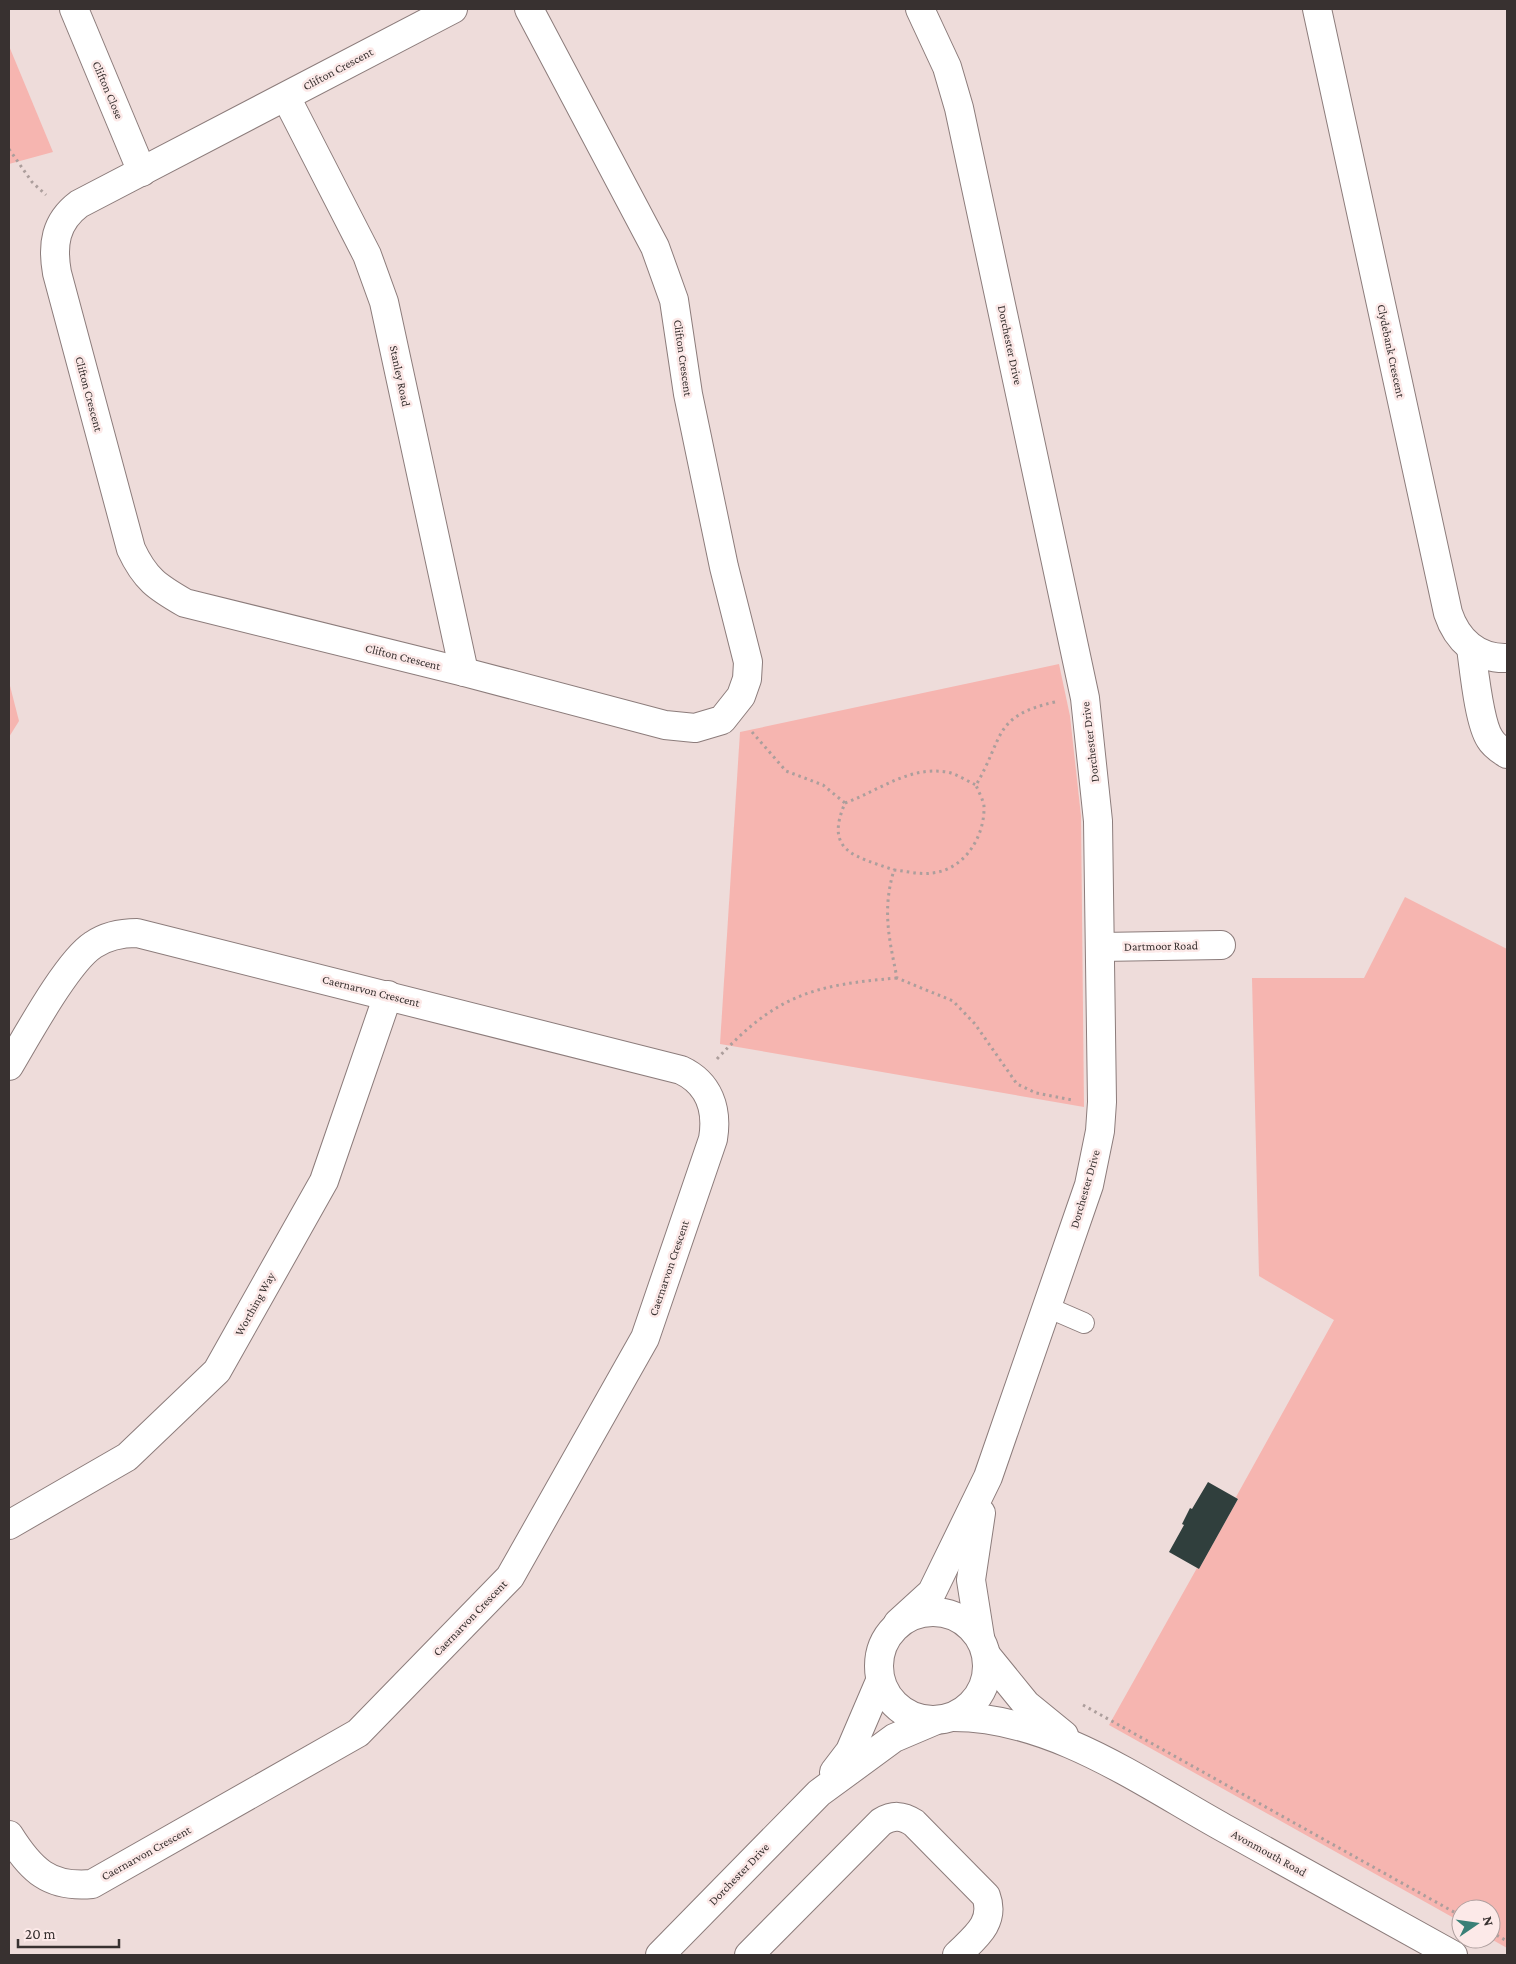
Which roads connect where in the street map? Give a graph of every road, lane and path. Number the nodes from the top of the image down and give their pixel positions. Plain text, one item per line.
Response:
1 (74, 9) edge
2 (453, 9) edge
3 (529, 9) edge
4 (920, 9) edge
5 (1317, 9) edge
6 (286, 97) junction
7 (9, 149) edge
8 (142, 172) junction
9 (67, 214) junction
10 (1471, 648) junction
11 (1507, 658) edge
12 (464, 672) junction
13 (1063, 700) dead end
14 (732, 708) junction
15 (1507, 754) edge
16 (976, 784) junction
17 (845, 803) junction
18 (894, 870) junction
19 (1221, 945) dead end
20 (1100, 947) junction
21 (897, 978) junction
22 (388, 995) junction
23 (9, 1066) edge
24 (697, 1081) junction
25 (1080, 1100) dead end
26 (1047, 1307) junction
27 (1084, 1323) dead end
28 (988, 1477) junction
29 (9, 1525) edge
30 (898, 1623) junction
31 (983, 1647) junction
32 (880, 1681) junction
33 (1083, 1705) dead end
34 (944, 1720) junction
35 (1084, 1750) junction
36 (819, 1793) junction
37 (9, 1836) edge
38 (1451, 1910) edge
39 (660, 1955) edge
40 (749, 1955) edge
41 (957, 1955) edge
42 (1453, 1955) edge

1 - 8 street, Clifton Close
2 - 6 street, Clifton Crescent
3 - 14 street, Clifton Crescent
4 - 20 street, Dorchester Drive
5 - 10 street, Clydebank Crescent
6 - 8 street, Clifton Crescent
6 - 12 street, Stanley Road
7 - 9 path
8 - 9 street, Clifton Crescent
9 - 12 street, Clifton Crescent
10 - 11 street
10 - 15 street
12 - 14 street, Clifton Crescent
13 - 16 path
14 - 17 path
16 - 17 path
16 - 18 path
17 - 18 path
18 - 21 path
19 - 20 street, Dartmoor Road
20 - 26 street, Dorchester Drive
21 - 24 path
21 - 25 path
22 - 23 street, Caernarvon Crescent
22 - 24 street, Caernarvon Crescent
22 - 29 street, Worthing Way
24 - 37 street, Caernarvon Crescent
26 - 27 lane
26 - 28 street, Dorchester Drive
28 - 30 street, Dorchester Drive
28 - 31 street, Dorchester Drive
30 - 31 street
30 - 32 street
31 - 34 street
31 - 35 street, Avonmouth Road
32 - 34 street
32 - 36 street, Dorchester Drive
33 - 38 path
34 - 35 street, Avonmouth Road
34 - 36 street, Dorchester Drive
35 - 42 street, Avonmouth Road
36 - 39 street, Dorchester Drive
40 - 41 street

